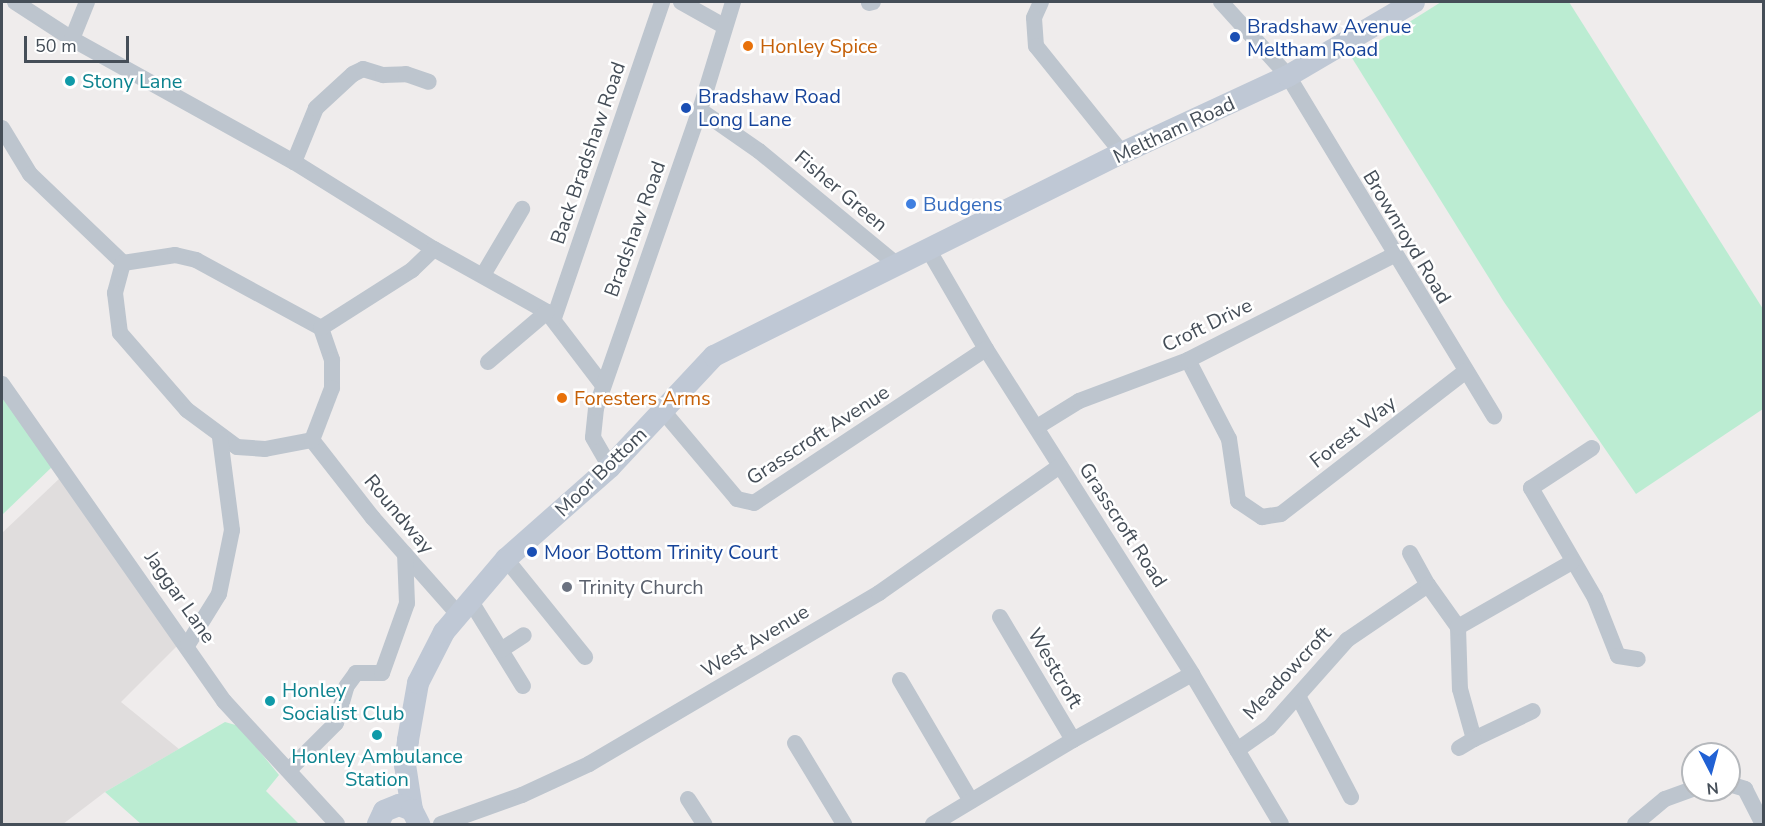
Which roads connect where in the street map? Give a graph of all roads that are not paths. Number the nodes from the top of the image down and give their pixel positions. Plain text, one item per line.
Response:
1 (15, 2) edge
2 (87, 2) edge
3 (662, 2) edge
4 (681, 2) edge
5 (733, 2) edge
6 (1041, 2) edge
7 (1221, 2) edge
8 (1414, 2) edge
9 (1389, 8) edge
10 (724, 26) junction
11 (72, 39) junction
12 (1288, 76) junction
13 (429, 82) dead end
14 (700, 110) junction
15 (2, 128) edge
16 (1122, 153) junction
17 (294, 162) junction
18 (522, 209) dead end
19 (434, 249) junction
20 (928, 249) junction
21 (1394, 255) junction
22 (123, 263) junction
23 (896, 264) junction
24 (483, 275) junction
25 (550, 315) junction
26 (321, 328) junction
27 (986, 349) junction
28 (1188, 360) junction
29 (488, 362) dead end
30 (1466, 370) junction
31 (2, 384) edge
32 (602, 384) junction
33 (663, 411) junction
34 (1494, 416) dead end
35 (1036, 427) junction
36 (220, 438) junction
37 (312, 440) junction
38 (1592, 448) dead end
39 (1060, 466) junction
40 (610, 467) junction
41 (1410, 553) dead end
42 (405, 554) junction
43 (506, 559) junction
44 (1572, 562) junction
45 (1428, 585) junction
46 (442, 596) junction
47 (407, 603) junction
48 (464, 607) junction
49 (1000, 617) dead end
50 (1458, 627) junction
51 (524, 635) dead end
52 (188, 644) junction
53 (501, 650) junction
54 (585, 657) dead end
55 (1638, 659) dead end
56 (1192, 674) junction
57 (900, 680) dead end
58 (523, 686) dead end
59 (1299, 698) junction
60 (1533, 711) dead end
61 (1474, 739) junction
62 (1072, 740) junction
63 (795, 743) dead end
64 (1459, 748) dead end
65 (1237, 750) junction
66 (405, 765) junction
67 (289, 770) junction
68 (1741, 788) edge
69 (1681, 793) edge
70 (1351, 796) dead end
71 (688, 799) dead end
72 (971, 801) junction
73 (415, 816) edge
74 (381, 818) edge
75 (447, 821) edge
76 (337, 825) edge
77 (704, 825) edge
78 (844, 825) edge
79 (933, 825) edge
80 (1281, 825) edge
81 (1635, 825) edge
82 (1763, 825) edge

1 - 11 street
2 - 11 street
3 - 25 street, Back Bradshaw Road
4 - 10 street
5 - 10 street, Bradshaw Road
6 - 16 street
7 - 12 street, Brownroyd Road
8 - 9 street, Meltham Road
9 - 12 street, Meltham Road
10 - 14 street, Bradshaw Road
11 - 17 street
12 - 16 street, Meltham Road
12 - 21 street, Brownroyd Road
13 - 17 street
14 - 23 street, Fisher Green
14 - 32 street, Bradshaw Road
15 - 22 street
16 - 20 street, Meltham Road
17 - 19 street
18 - 24 street
19 - 24 street
19 - 26 street
20 - 23 street, Moor Bottom
20 - 27 street, Grasscroft Road
21 - 28 street, Croft Drive
21 - 30 street, Brownroyd Road
22 - 26 street
22 - 36 street
23 - 33 street, Moor Bottom
24 - 25 street
25 - 29 street
25 - 32 street
26 - 37 street
27 - 33 street, Grasscroft Avenue
27 - 35 street, Grasscroft Road
28 - 30 street, Forest Way
28 - 35 street, Croft Drive
30 - 34 street, Brownroyd Road
31 - 52 street, Jaggar Lane
32 - 40 street, Bradshaw Road
33 - 40 street, Moor Bottom
35 - 39 street, Grasscroft Road
36 - 37 street
36 - 52 street
37 - 42 street, Roundway
38 - 44 street
39 - 56 street, Grasscroft Road
39 - 75 street, West Avenue
40 - 43 street, Moor Bottom
41 - 45 street
42 - 46 street, Roundway
42 - 47 street
43 - 48 street, Moor Bottom
43 - 54 street
44 - 50 street
44 - 55 street
45 - 50 street
45 - 59 street, Meadowcroft
46 - 47 street
46 - 48 street, Roundway
47 - 67 street
48 - 53 street, Roundway
48 - 66 street, Moor Bottom
49 - 62 street, Westcroft
50 - 61 street
51 - 53 street
52 - 67 street, Jaggar Lane
53 - 58 street, Roundway
56 - 62 street, Westcroft
56 - 65 street, Grasscroft Road
57 - 72 street
59 - 65 street, Meadowcroft
59 - 70 street
60 - 61 street
61 - 64 street
62 - 72 street, Westcroft
63 - 78 street
65 - 80 street, Grasscroft Road
66 - 73 street, Moor Bottom
66 - 74 street, Moor Bottom
67 - 76 street, Jaggar Lane
68 - 82 street
69 - 81 street
71 - 77 street
72 - 79 street, Westcroft
73 - 74 street
73 - 75 street, West Avenue

